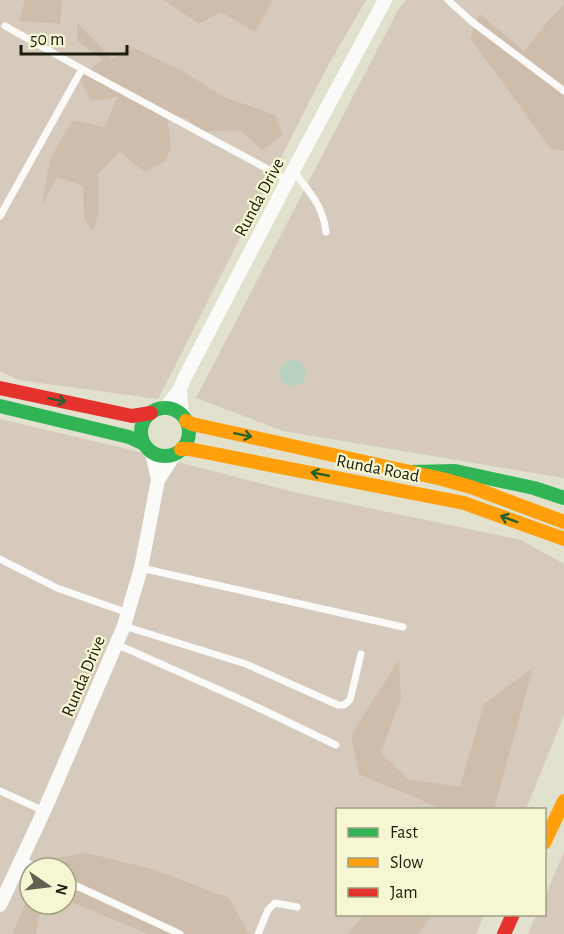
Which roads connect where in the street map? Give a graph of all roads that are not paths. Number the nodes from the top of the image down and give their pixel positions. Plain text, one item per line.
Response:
1 (385, 0) edge
2 (447, 0) edge
3 (5, 26) dead end
4 (82, 69) junction
5 (564, 91) edge
6 (291, 175) junction
7 (0, 216) edge
8 (326, 232) dead end
9 (0, 388) edge
10 (180, 389) junction
11 (0, 406) edge
12 (165, 409) junction
13 (151, 413) junction
14 (184, 419) junction
15 (148, 448) junction
16 (178, 452) junction
17 (412, 472) junction
18 (158, 480) junction
19 (564, 498) edge
20 (564, 522) edge
21 (564, 539) edge
22 (0, 559) edge
23 (141, 568) junction
24 (128, 613) junction
25 (124, 626) junction
26 (403, 627) dead end
27 (116, 644) junction
28 (361, 654) dead end
29 (336, 745) dead end
30 (0, 791) edge
31 (564, 801) edge
32 (44, 811) junction
33 (546, 839) edge
34 (23, 856) edge
35 (18, 866) edge
36 (78, 887) edge
37 (0, 904) edge
38 (297, 907) dead end
39 (513, 916) edge
40 (180, 934) edge
41 (258, 934) edge
42 (504, 934) edge

1 - 6 street, Runda Drive
2 - 5 lane
3 - 4 lane
4 - 6 lane
4 - 7 lane
6 - 8 lane
6 - 10 street, Runda Drive
9 -> 13 street
10 - 12 street
10 - 14 street, Runda Drive
11 - 15 street
12 - 13 street
12 - 14 street
13 - 15 street
14 - 16 street, Runda Drive
14 -> 17 street, Runda Road
15 - 16 street
15 - 18 street
16 - 18 street, Runda Drive
21 -> 16 street, Runda Road
17 - 19 street
17 - 20 street, Runda Road
18 - 23 street, Runda Drive
22 - 24 lane
23 - 24 street, Runda Drive
23 - 26 lane
24 - 25 street, Runda Drive
25 - 27 street, Runda Drive
25 - 28 lane
27 - 29 lane
27 - 32 street, Runda Drive
30 - 32 lane
31 - 33 street
32 - 34 street, Runda Drive
35 - 37 street, Runda Drive
36 - 40 lane
38 - 41 lane
39 - 42 street

